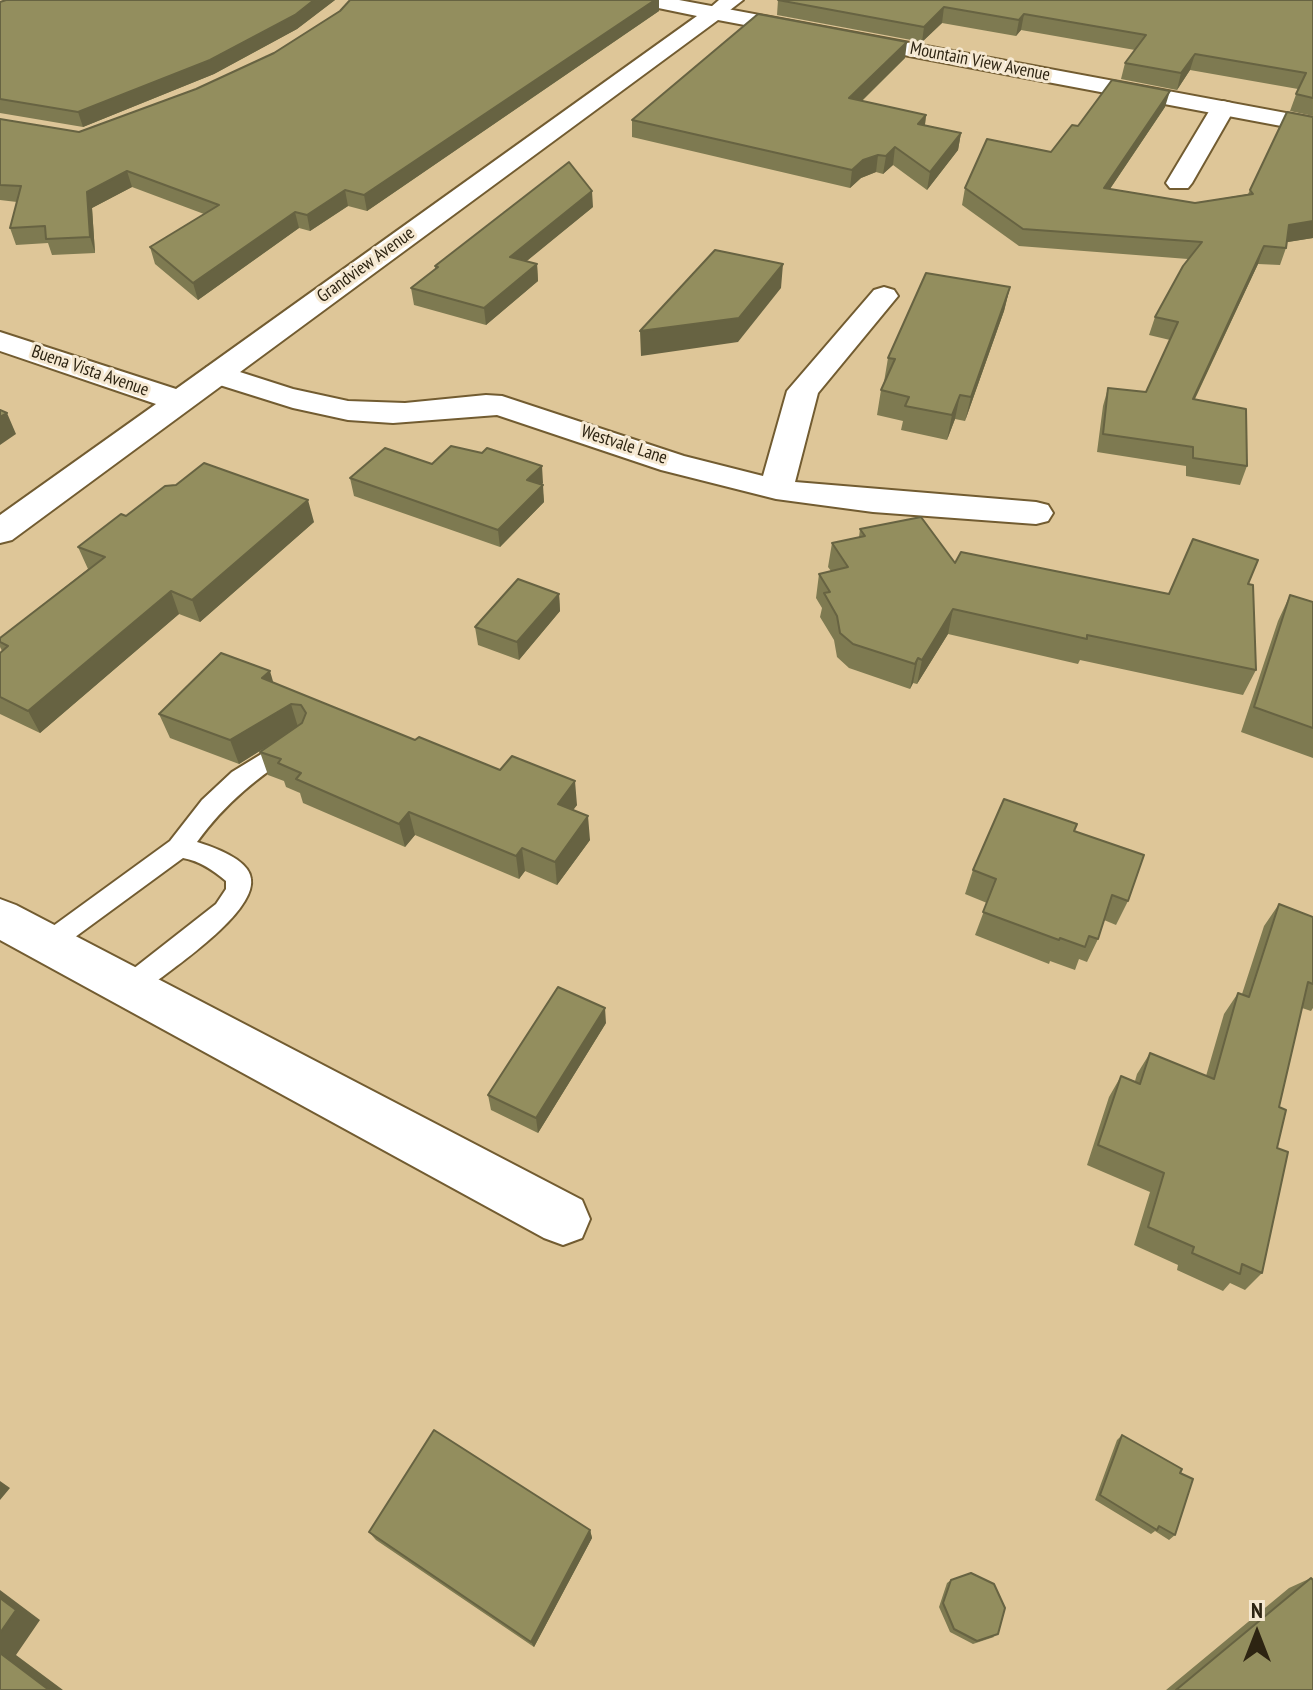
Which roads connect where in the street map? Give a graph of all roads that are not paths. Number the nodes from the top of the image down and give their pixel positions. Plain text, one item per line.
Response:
1 (646, 0) edge
2 (724, 6) edge
3 (1223, 108) junction
4 (1313, 125) edge
5 (1179, 183) dead end
6 (884, 296) dead end
7 (0, 341) edge
8 (218, 374) junction
9 (179, 401) junction
10 (776, 489) junction
11 (1036, 513) dead end
12 (0, 532) edge
13 (300, 738) edge
14 (179, 848) junction
15 (0, 918) edge
16 (47, 944) junction
17 (128, 988) junction
18 (563, 1219) dead end

1 - 2 street, Mountain View Avenue
2 - 3 street, Mountain View Avenue
2 - 8 street, Grandview Avenue
3 - 4 street, Mountain View Avenue
3 - 5 street
6 - 10 street
7 - 9 street, Buena Vista Avenue
8 - 9 street, Grandview Avenue
8 - 10 street, Westvale Lane
9 - 12 street, Grandview Avenue
10 - 11 street, Westvale Lane
13 - 14 lane
14 - 16 lane
14 - 17 lane
15 - 16 street
16 - 17 street
17 - 18 street

